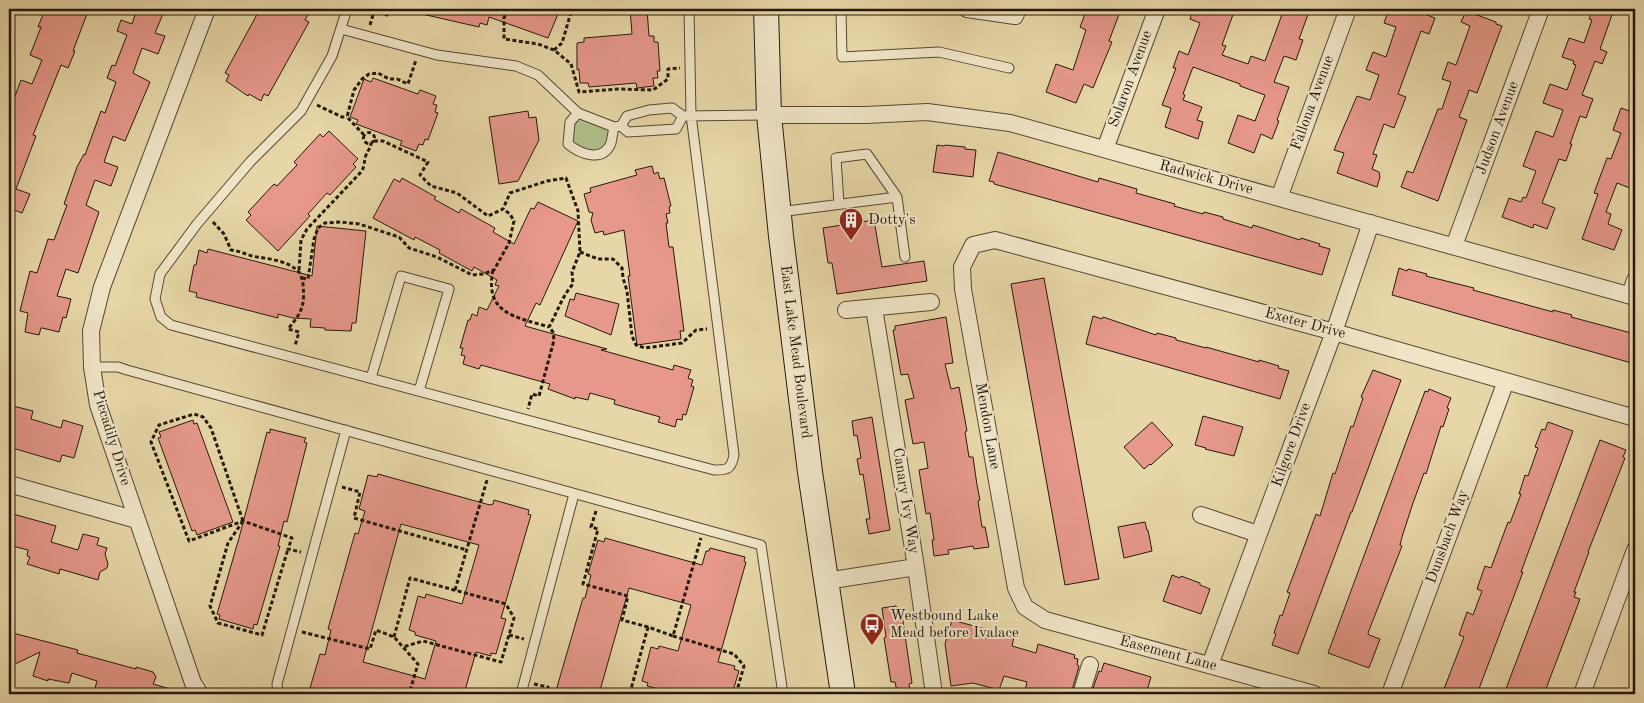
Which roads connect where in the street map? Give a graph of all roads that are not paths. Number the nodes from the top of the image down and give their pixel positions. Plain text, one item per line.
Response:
1 (207, 9) edge
2 (347, 9) edge
3 (690, 9) edge
4 (766, 9) edge
5 (842, 9) edge
6 (966, 9) edge
7 (1018, 9) edge
8 (1156, 9) edge
9 (1348, 9) edge
10 (1541, 9) edge
11 (341, 29) junction
12 (1009, 68) dead end
13 (578, 113) junction
14 (687, 115) junction
15 (769, 115) junction
16 (618, 126) junction
17 (1105, 149) junction
18 (897, 197) junction
19 (1279, 198) junction
20 (839, 204) junction
21 (778, 212) junction
22 (1371, 224) junction
23 (973, 246) joint
24 (1454, 246) junction
25 (905, 257) dead end
26 (1635, 280) edge
27 (1632, 296) edge
28 (932, 302) dead end
29 (874, 308) junction
30 (846, 310) dead end
31 (1334, 332) junction
32 (92, 367) junction
33 (371, 378) junction
34 (1506, 380) junction
35 (419, 391) junction
36 (1635, 418) edge
37 (346, 430) junction
38 (9, 484) edge
39 (574, 494) junction
40 (1201, 515) dead end
41 (137, 520) junction
42 (1258, 534) junction
43 (1635, 550) edge
44 (916, 567) junction
45 (826, 580) junction
46 (1025, 607) joint
47 (1090, 665) dead end
48 (1210, 665) junction
49 (200, 694) edge
50 (278, 694) edge
51 (521, 694) edge
52 (783, 694) edge
53 (843, 694) edge
54 (934, 694) edge
55 (1081, 694) edge
56 (1314, 694) edge
57 (1390, 694) edge
58 (1582, 694) edge

1 - 32 street, Piccadily Drive
2 - 11 lane
3 - 14 lane
4 - 15 main road, East Lake Mead Boulevard
5 - 12 lane
6 - 7 street
8 - 17 street, Solaron Avenue
9 - 19 street, Fallona Avenue
10 - 24 street, Judson Avenue
11 - 13 lane
11 - 33 lane
13 - 16 lane
13 - 16 lane
14 - 15 lane
14 - 16 lane
14 - 16 lane
14 - 35 lane
15 - 17 street, Radwick Drive
15 - 21 main road, East Lake Mead Boulevard
17 - 19 street, Radwick Drive
18 - 20 lane
18 - 20 lane
18 - 25 lane
19 - 22 street, Radwick Drive
20 - 21 lane
21 - 45 main road, East Lake Mead Boulevard
22 - 24 street, Radwick Drive
22 - 31 street, Kilgore Drive
23 - 31 street, Exeter Drive
23 - 46 street, Mendon Lane
24 - 27 street, Radwick Drive
26 - 27 street
28 - 29 street
29 - 30 street
29 - 44 street, Canary Ivy Way
31 - 34 street, Exeter Drive
31 - 42 street, Kilgore Drive
32 - 37 lane
32 - 41 street, Piccadily Drive
33 - 35 lane
33 - 35 lane
34 - 36 street, Exeter Drive
34 - 57 street, Dunsbach Way
37 - 39 lane
37 - 50 lane
38 - 41 street
39 - 51 lane
39 - 52 lane
40 - 42 street
41 - 49 street, Piccadily Drive
42 - 48 street, Kilgore Drive
43 - 58 street
44 - 45 street
44 - 54 street, Canary Ivy Way
45 - 53 main road, East Lake Mead Boulevard
46 - 48 street, Easement Lane
47 - 55 street
48 - 56 street, Easement Lane

